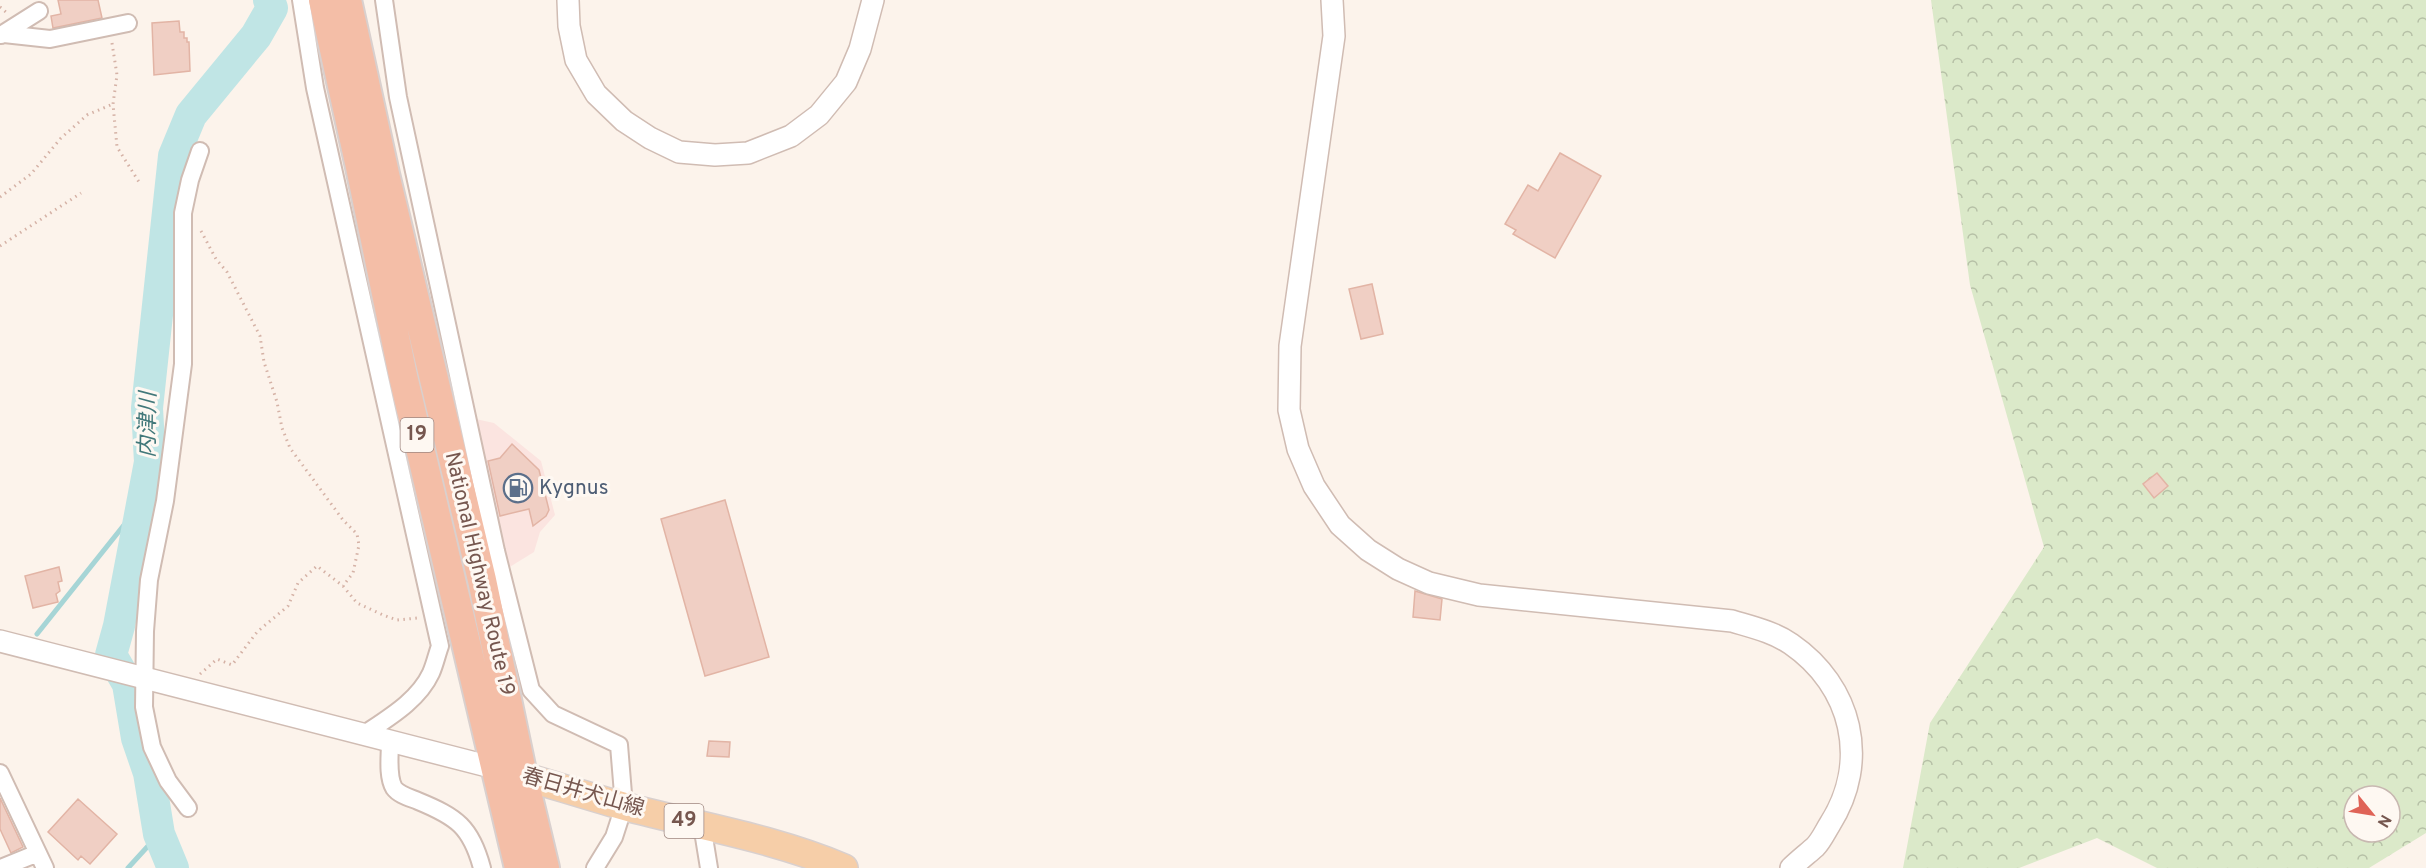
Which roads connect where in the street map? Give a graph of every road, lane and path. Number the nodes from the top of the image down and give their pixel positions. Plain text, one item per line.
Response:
1 (301, 0) edge
2 (322, 0) edge
3 (347, 0) edge
4 (384, 0) edge
5 (568, 0) edge
6 (873, 0) edge
7 (1332, 0) edge
8 (39, 11) dead end
9 (128, 23) dead end
10 (109, 27) junction
11 (2, 34) edge
12 (112, 104) junction
13 (200, 152) dead end
14 (139, 182) dead end
15 (81, 193) dead end
16 (0, 197) edge
17 (183, 213) junction
18 (0, 246) edge
19 (343, 586) junction
20 (436, 623) junction
21 (0, 641) edge
22 (145, 678) junction
23 (189, 689) junction
24 (363, 735) junction
25 (390, 742) junction
26 (495, 768) junction
27 (0, 772) edge
28 (523, 776) junction
29 (624, 806) junction
30 (188, 807) dead end
31 (702, 825) junction
32 (41, 861) edge
33 (1, 868) edge
34 (482, 868) edge
35 (519, 868) edge
36 (545, 868) edge
37 (595, 868) edge
38 (709, 868) edge
39 (844, 868) edge
40 (1791, 868) edge

1 - 20 street
2 - 26 highway, National Highway Route 19 / 19
3 - 28 highway, National Highway Route 19 / 19
4 - 29 street
5 - 6 street
7 - 40 street
8 - 11 street
9 - 10 street
10 - 11 street
10 - 12 path
12 - 14 path
12 - 16 path
13 - 17 street
15 - 18 path
17 - 19 path
17 - 22 street
19 - 20 path
19 - 23 path
20 - 24 street
21 - 22 street
22 - 23 street
22 - 30 street
23 - 24 street
24 - 25 street
25 - 26 street
25 - 34 street
26 - 28 main road, 春日井犬山線 / 49
26 - 35 highway, National Highway Route 19 / 19
27 - 32 street
28 - 29 main road, 春日井犬山線 / 49
28 - 36 highway, National Highway Route 19 / 19
29 - 31 main road, 春日井犬山線 / 49
29 - 37 street
31 - 38 street
31 - 39 main road, 春日井犬山線 / 49
32 - 33 street

